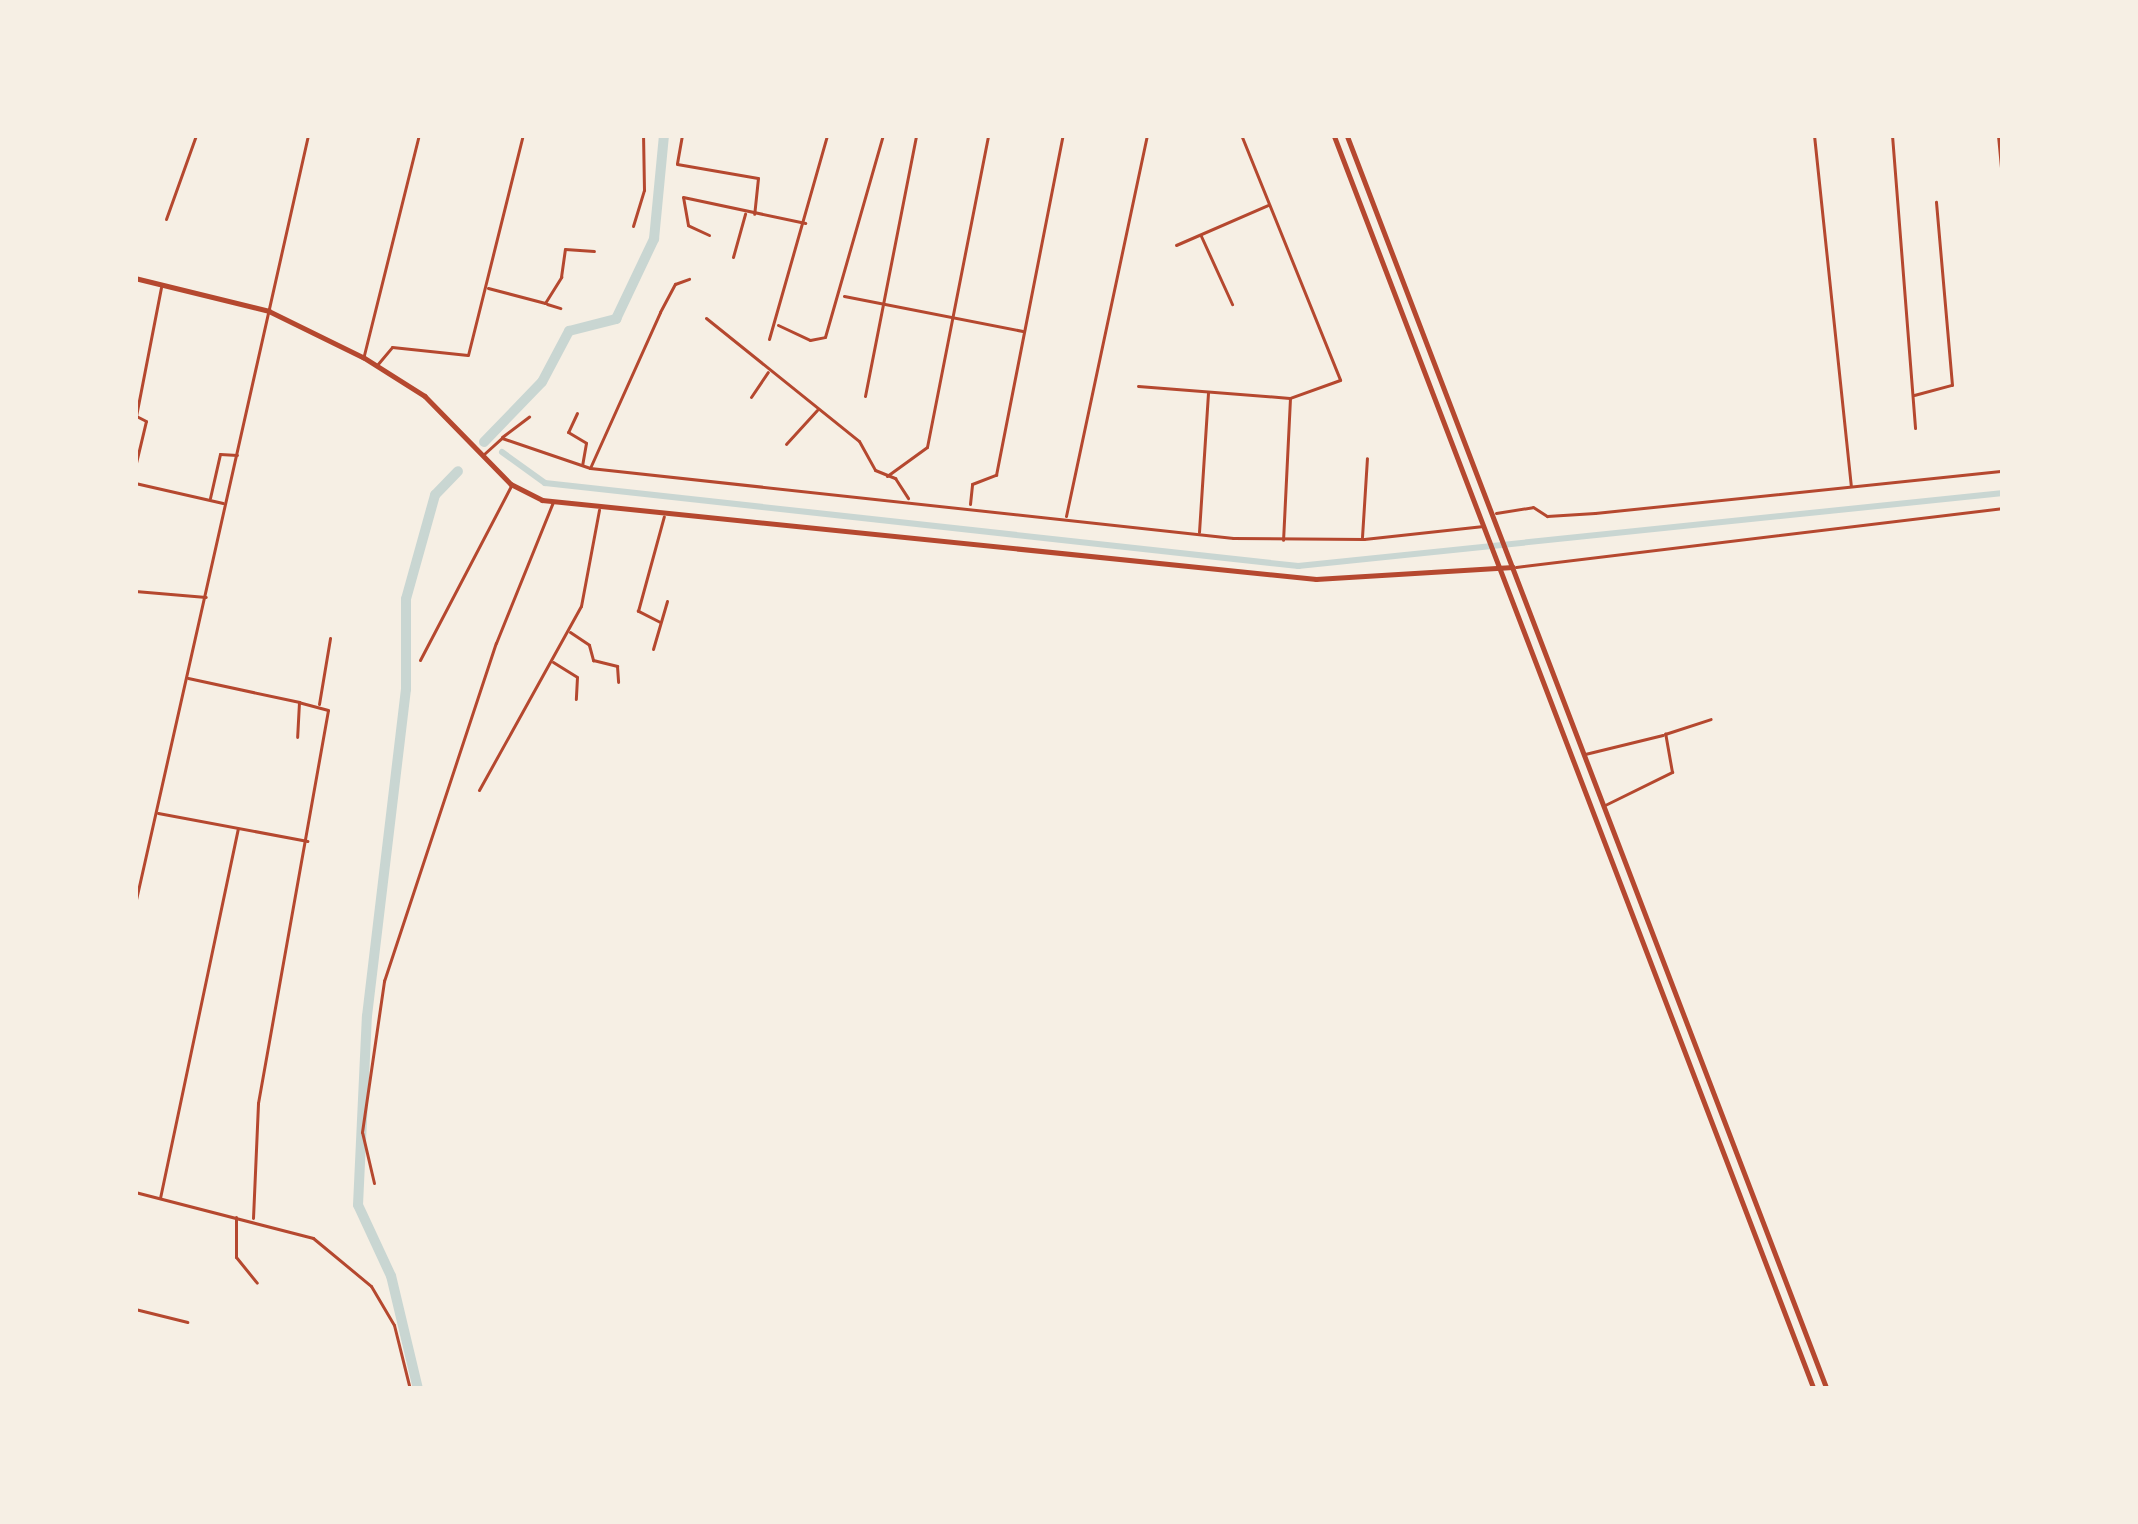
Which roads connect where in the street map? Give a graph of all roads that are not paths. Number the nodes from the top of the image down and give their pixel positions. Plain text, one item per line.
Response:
1 (196, 135) edge
2 (308, 135) edge
3 (419, 135) edge
4 (524, 135) edge
5 (643, 135) edge
6 (682, 135) edge
7 (827, 135) edge
8 (884, 135) edge
9 (916, 135) edge
10 (988, 135) edge
11 (1063, 135) edge
12 (1147, 135) edge
13 (1334, 135) edge
14 (1347, 135) edge
15 (1814, 135) edge
16 (1892, 135) edge
17 (1998, 135) edge
18 (1242, 137) edge
19 (2003, 189) edge
20 (1936, 202) dead end
21 (1270, 205) junction
22 (746, 213) junction
23 (754, 214) junction
24 (166, 219) dead end
25 (807, 223) junction
26 (633, 226) dead end
27 (710, 235) dead end
28 (1201, 235) junction
29 (1176, 245) dead end
30 (594, 251) dead end
31 (733, 257) dead end
32 (135, 278) edge
33 (689, 279) dead end
34 (162, 285) junction
35 (486, 288) junction
36 (841, 295) junction
37 (545, 303) junction
38 (883, 303) junction
39 (1232, 304) dead end
40 (560, 308) dead end
41 (268, 311) junction
42 (954, 316) junction
43 (706, 318) dead end
44 (778, 325) junction
45 (1024, 331) junction
46 (769, 339) dead end
47 (364, 357) junction
48 (377, 365) junction
49 (769, 370) junction
50 (1138, 386) dead end
51 (1208, 389) junction
52 (1912, 395) junction
53 (865, 396) dead end
54 (751, 397) dead end
55 (1290, 398) junction
56 (818, 409) junction
57 (577, 413) dead end
58 (529, 417) dead end
59 (1915, 428) dead end
60 (501, 438) junction
61 (786, 444) dead end
62 (236, 455) junction
63 (482, 457) junction
64 (1366, 458) dead end
65 (135, 466) edge
66 (582, 467) junction
67 (590, 468) junction
68 (2003, 471) edge
69 (887, 476) junction
70 (135, 484) edge
71 (512, 485) junction
72 (1851, 487) junction
73 (210, 500) junction
74 (908, 500) junction
75 (553, 502) junction
76 (224, 503) junction
77 (970, 506) junction
78 (2003, 508) edge
79 (599, 510) junction
80 (1494, 513) junction
81 (664, 517) junction
82 (1066, 518) junction
83 (1485, 529) junction
84 (1199, 534) junction
85 (1362, 539) junction
86 (1282, 540) junction
87 (1512, 564) junction
88 (1500, 571) junction
89 (135, 591) edge
90 (206, 597) junction
91 (667, 601) dead end
92 (660, 622) junction
93 (569, 631) junction
94 (329, 638) dead end
95 (653, 649) dead end
96 (420, 660) dead end
97 (552, 662) junction
98 (188, 678) junction
99 (618, 682) dead end
100 (576, 698) dead end
101 (299, 702) junction
102 (318, 705) junction
103 (1564, 706) junction
104 (1554, 710) junction
105 (1711, 719) dead end
106 (1665, 734) junction
107 (297, 737) dead end
108 (1584, 754) junction
109 (479, 790) dead end
110 (1603, 806) junction
111 (157, 812) junction
112 (238, 829) junction
113 (307, 841) junction
114 (1624, 860) junction
115 (1613, 863) junction
116 (135, 904) edge
117 (374, 1183) dead end
118 (135, 1192) edge
119 (160, 1198) junction
120 (236, 1215) junction
121 (253, 1218) junction
122 (257, 1283) dead end
123 (135, 1309) edge
124 (188, 1322) dead end
125 (1810, 1344) junction
126 (1798, 1348) junction
127 (410, 1389) edge
128 (1814, 1389) edge
129 (1827, 1389) edge

1 - 24 street
2 - 41 street
3 - 47 street
4 - 35 street
5 - 26 street
6 - 23 street
7 - 25 street
8 - 36 street
9 - 38 street
10 - 42 street
11 - 45 street
12 - 82 street
13 - 83 main road
14 - 80 main road
15 - 72 street
16 - 52 street
17 - 19 street
18 - 21 street
20 - 52 street
21 - 28 street
21 - 55 street
22 - 23 street
22 - 27 street
22 - 31 street
23 - 25 street
25 - 44 street
28 - 29 street
28 - 39 street
30 - 37 street
32 - 34 main road
33 - 67 street
34 - 41 main road
34 - 65 street
35 - 37 street
35 - 48 street
36 - 38 street
36 - 44 street
37 - 40 street
38 - 42 street
38 - 53 street
41 - 47 main road
41 - 62 street
42 - 45 street
42 - 69 street
43 - 49 street
44 - 46 street
45 - 77 street
47 - 48 main road
48 - 63 main road
49 - 54 street
49 - 56 street
50 - 51 street
51 - 55 street
51 - 84 street
52 - 59 street
55 - 86 street
56 - 61 street
56 - 69 street
57 - 66 street
58 - 60 street
60 - 63 street
60 - 66 street
62 - 73 street
62 - 76 street
63 - 71 main road
64 - 85 street
66 - 67 street
67 - 74 street
68 - 72 street
69 - 74 street
70 - 73 street
71 - 75 main road
71 - 96 street
72 - 80 street
73 - 76 street
74 - 77 street
75 - 79 main road
75 - 117 street
76 - 90 street
77 - 82 street
78 - 87 street
79 - 81 main road
79 - 93 street
80 - 87 main road
81 - 88 main road
81 - 92 street
82 - 84 street
83 - 85 street
83 - 88 main road
84 - 86 street
85 - 86 street
87 - 88 main road
87 - 103 main road
88 - 104 main road
89 - 90 street
90 - 98 street
91 - 92 street
92 - 95 street
93 - 97 street
93 - 99 street
94 - 102 street
97 - 100 street
97 - 109 street
98 - 101 street
98 - 111 street
101 - 102 street
101 - 107 street
102 - 113 street
103 - 104 main road
103 - 108 main road
104 - 115 main road
105 - 106 street
106 - 108 street
106 - 110 street
108 - 110 main road
110 - 114 main road
111 - 112 street
111 - 116 street
112 - 113 street
112 - 119 street
113 - 121 street
114 - 115 main road
114 - 125 main road
115 - 126 main road
118 - 119 street
119 - 120 street
120 - 121 street
120 - 122 street
121 - 127 street
123 - 124 street
125 - 126 main road
125 - 129 main road
126 - 128 main road

